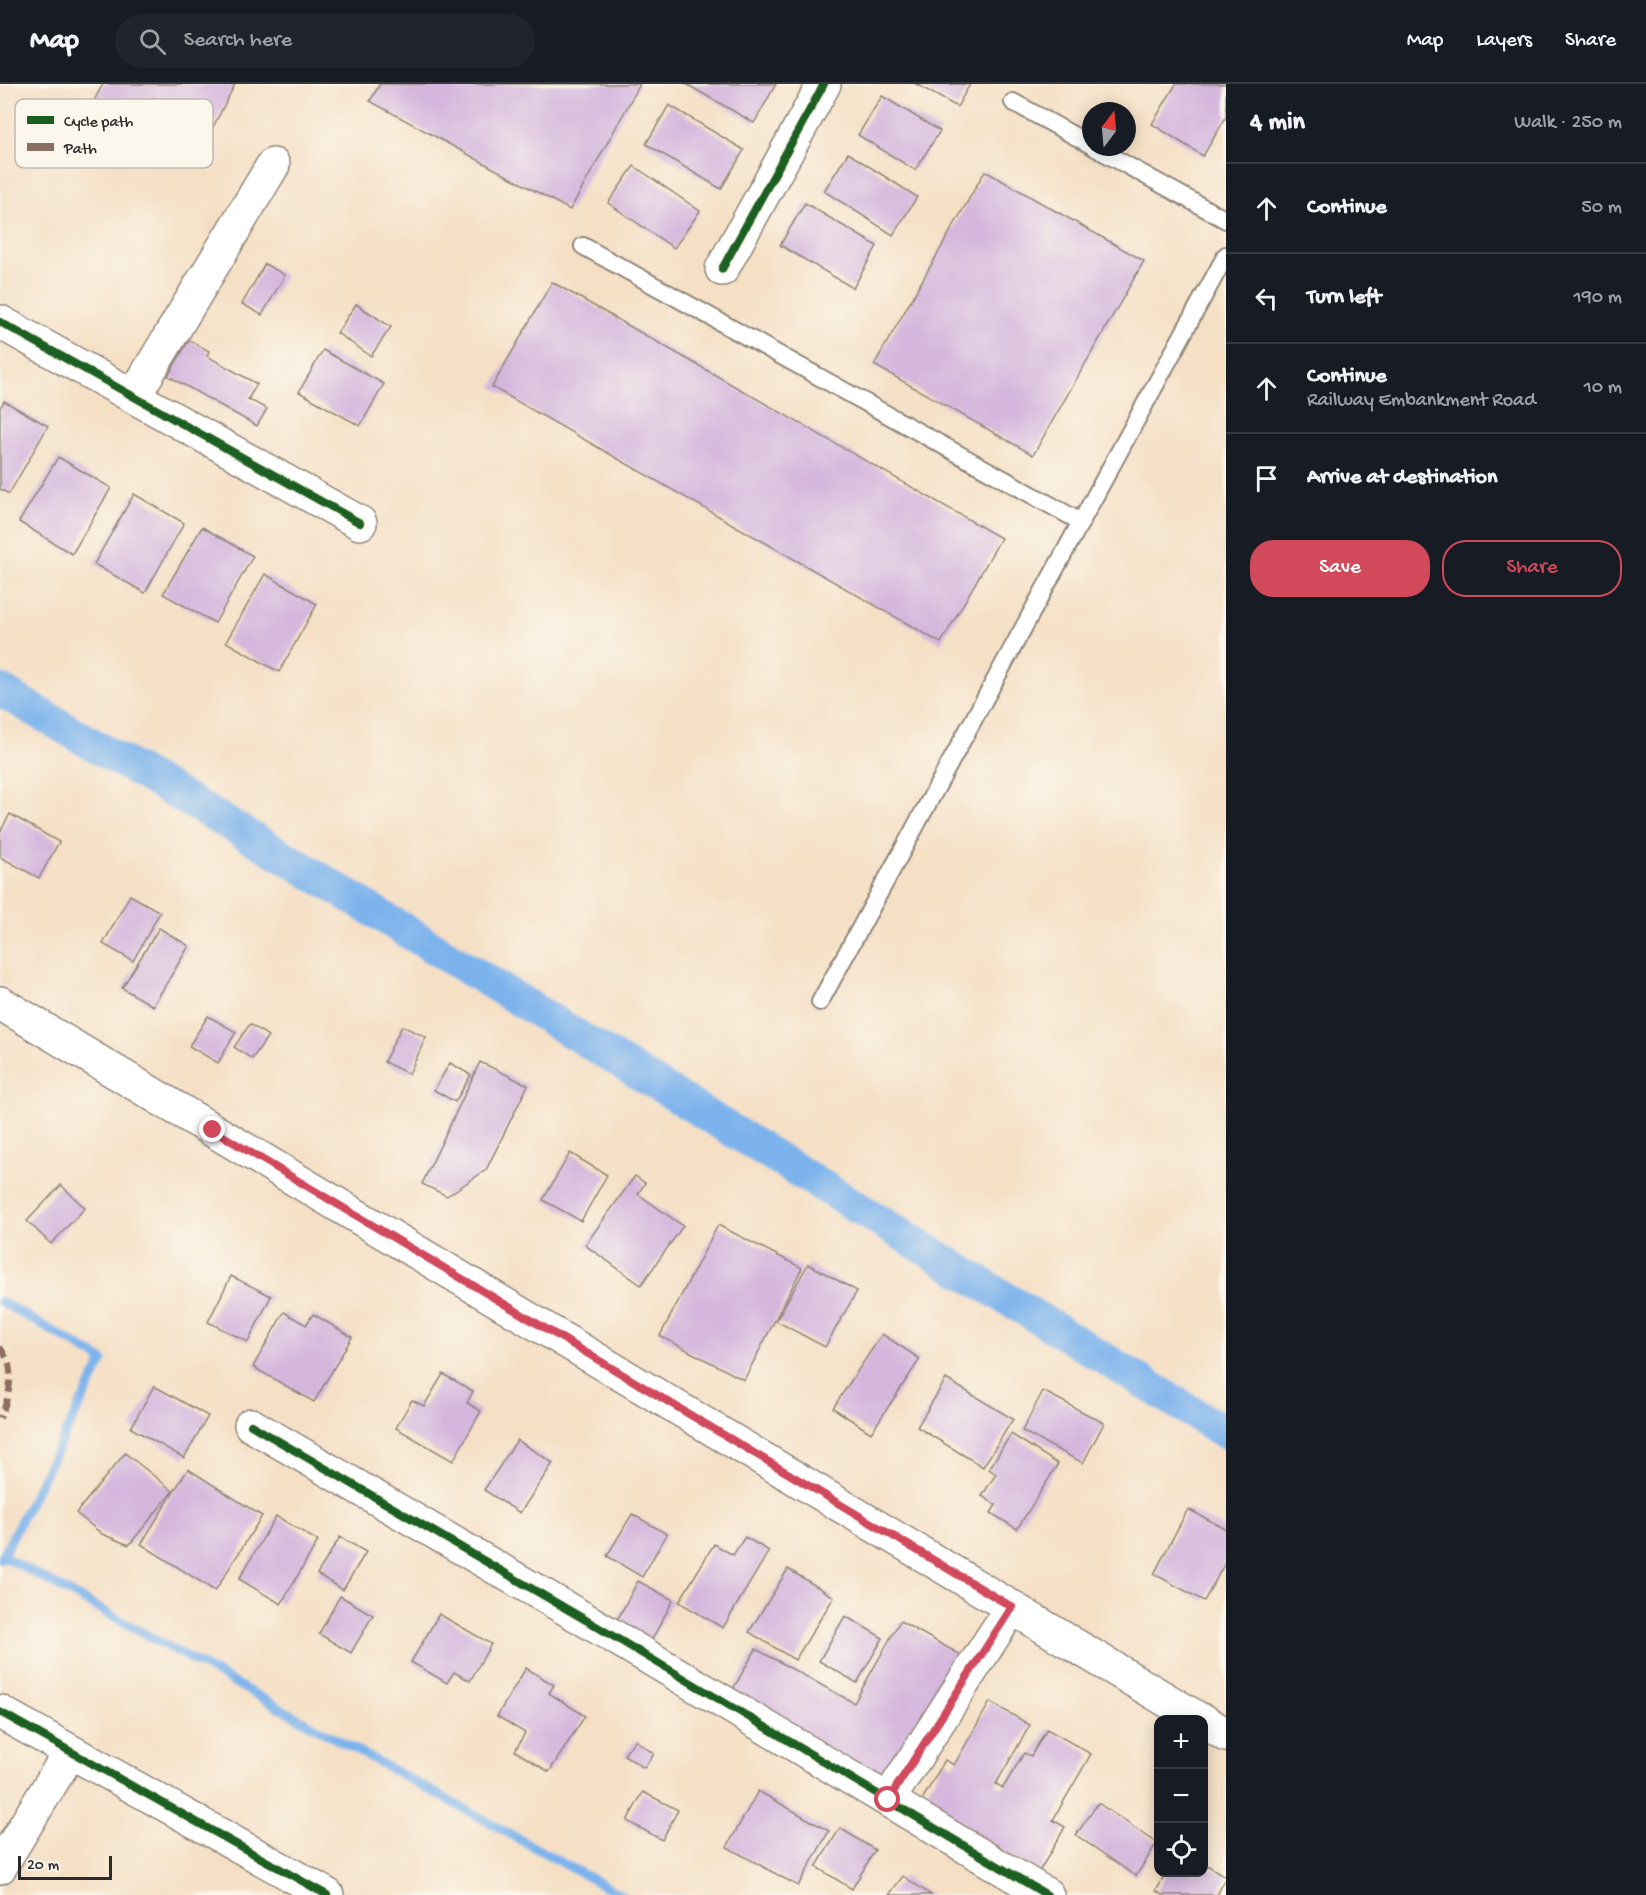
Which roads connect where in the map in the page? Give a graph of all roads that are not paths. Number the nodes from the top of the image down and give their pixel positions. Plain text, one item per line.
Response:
1 (824, 84) edge
2 (1013, 102) dead end
3 (1082, 140) edge
4 (1110, 156) edge
5 (273, 165) dead end
6 (1226, 220) edge
7 (583, 246) dead end
8 (1226, 255) edge
9 (722, 269) dead end
10 (0, 322) edge
11 (134, 396) junction
12 (1081, 522) junction
13 (360, 523) dead end
14 (820, 1002) dead end
15 (0, 1003) edge
16 (250, 1425) dead end
17 (1012, 1607) junction
18 (0, 1712) edge
19 (1194, 1715) edge
20 (1208, 1724) edge
21 (1226, 1735) edge
22 (70, 1752) junction
23 (888, 1800) junction
24 (0, 1868) edge
25 (327, 1895) edge
26 (1047, 1895) edge

1 - 9 street
2 - 3 lane
4 - 6 lane
5 - 11 street
7 - 12 lane
8 - 12 lane
10 - 11 street
11 - 13 street
12 - 14 lane
15 - 17 street
16 - 23 street
17 - 19 street
17 - 23 street
18 - 22 street
20 - 21 street
22 - 24 street
22 - 25 street
23 - 26 street

